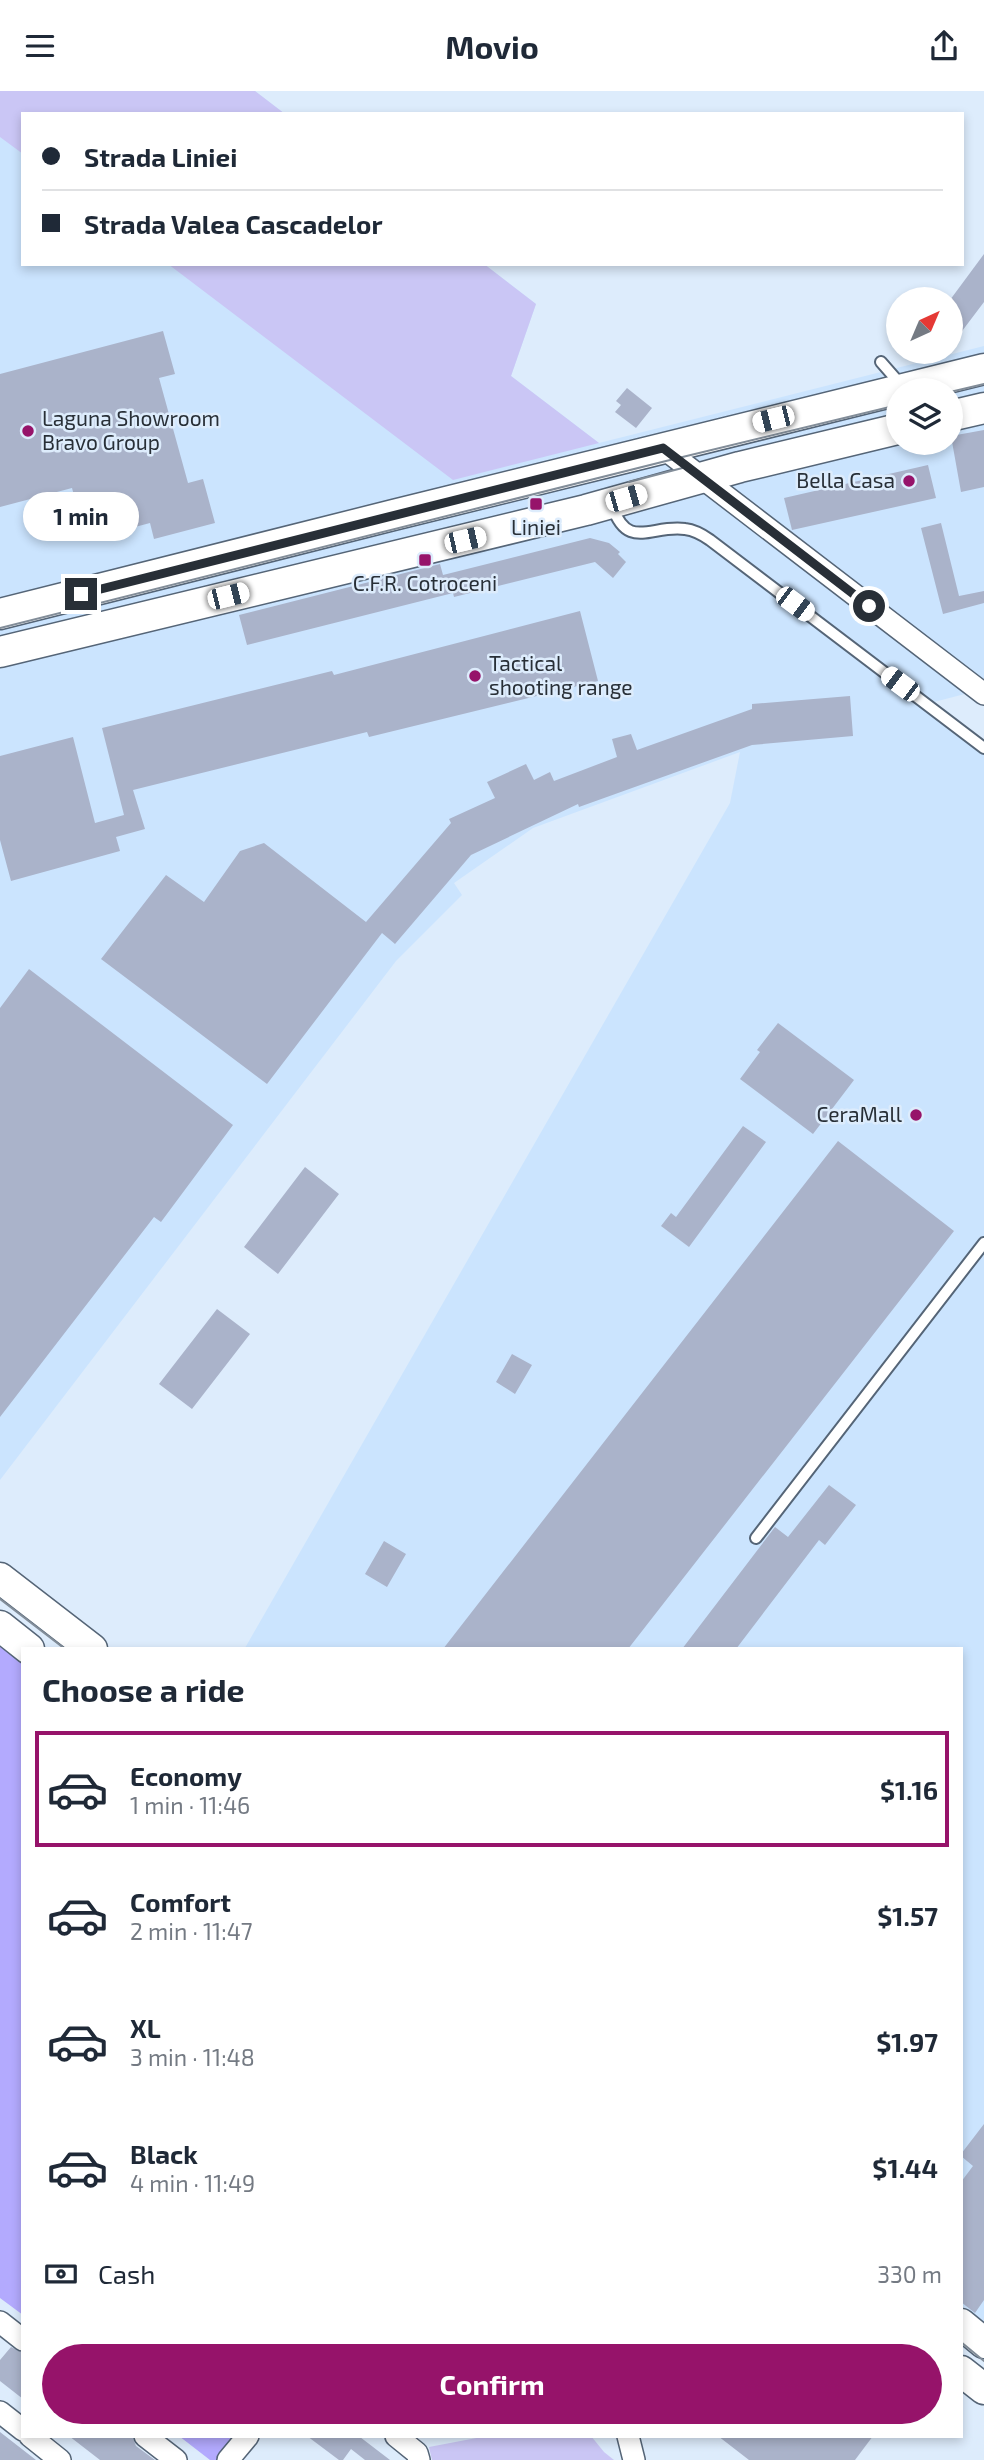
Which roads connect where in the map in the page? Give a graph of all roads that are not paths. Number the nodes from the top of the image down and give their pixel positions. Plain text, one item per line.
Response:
1 (881, 362) dead end
2 (984, 369) edge
3 (894, 378) edge
4 (949, 378) edge
5 (886, 393) edge
6 (984, 408) edge
7 (963, 413) edge
8 (886, 432) edge
9 (663, 448) junction
10 (701, 478) junction
11 (611, 503) junction
12 (194, 566) junction
13 (204, 602) junction
14 (0, 614) edge
15 (2, 643) edge
16 (984, 694) edge
17 (984, 748) edge
18 (984, 1243) edge
19 (756, 1538) dead end
20 (0, 1578) edge
21 (0, 1626) edge
22 (26, 1647) edge
23 (89, 1647) edge
24 (0, 2322) edge
25 (963, 2326) edge
26 (21, 2338) edge
27 (984, 2343) edge
28 (963, 2373) edge
29 (984, 2389) edge
30 (0, 2412) edge
31 (21, 2428) edge
32 (32, 2438) edge
33 (148, 2438) edge
34 (246, 2438) edge
35 (399, 2438) edge
36 (628, 2438) edge
37 (60, 2460) edge
38 (176, 2460) edge
39 (229, 2460) edge
40 (419, 2460) edge
41 (634, 2460) edge

1 - 3 lane
2 - 4 main road
5 - 9 main road
6 - 7 main road
8 - 10 main road
9 - 10 street
9 - 12 main road
10 - 11 main road
10 - 16 street
11 - 13 main road
11 - 17 lane
12 - 13 main road
12 - 14 main road
13 - 15 main road
18 - 19 lane
20 - 23 main road
21 - 22 main road
24 - 26 street
25 - 27 main road
28 - 29 main road
30 - 31 street
32 - 37 street
33 - 38 street
34 - 39 street
35 - 40 street
36 - 41 street

